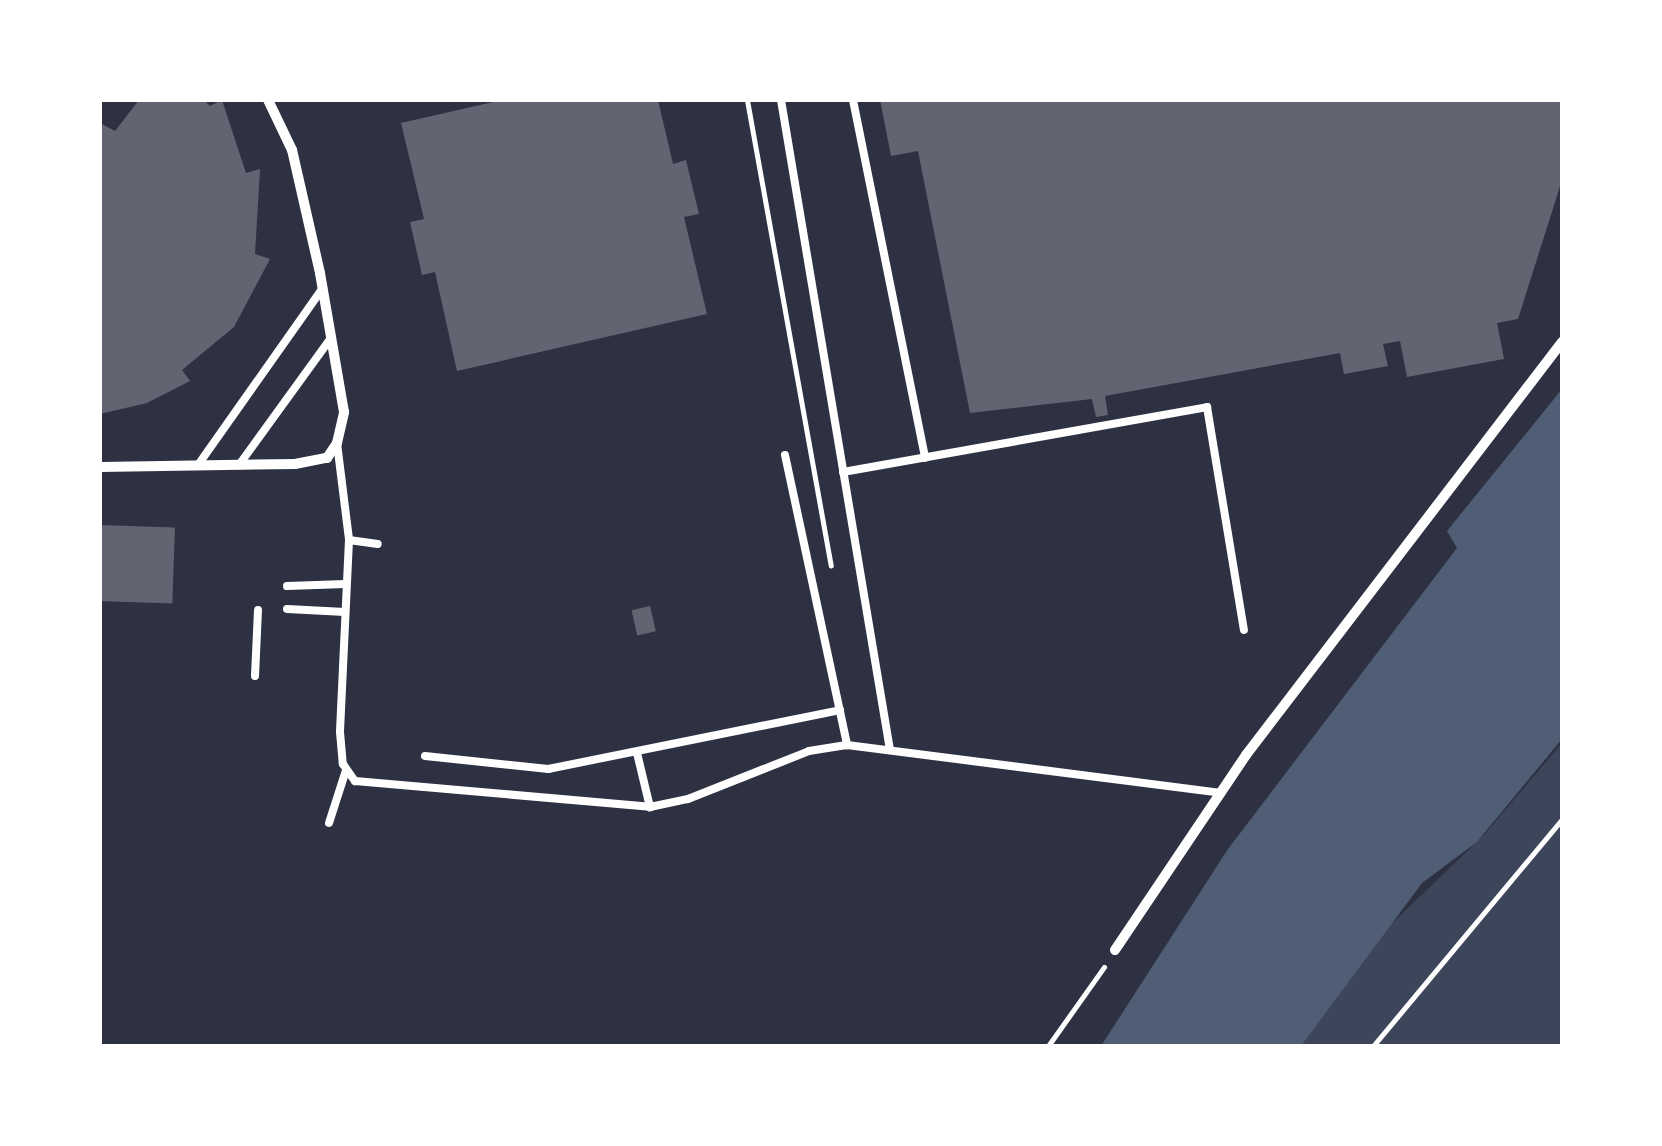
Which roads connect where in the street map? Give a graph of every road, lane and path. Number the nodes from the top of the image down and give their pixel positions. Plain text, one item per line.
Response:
1 (268, 100) edge
2 (748, 100) edge
3 (781, 100) edge
4 (853, 100) edge
5 (322, 288) junction
6 (331, 338) junction
7 (1562, 342) edge
8 (337, 444) junction
9 (785, 454) dead end
10 (925, 458) junction
11 (198, 465) junction
12 (239, 465) junction
13 (100, 468) edge
14 (843, 472) junction
15 (348, 540) junction
16 (378, 544) dead end
17 (834, 580) dead end
18 (346, 584) junction
19 (287, 586) dead end
20 (287, 609) dead end
21 (258, 610) dead end
22 (345, 612) junction
23 (1244, 630) dead end
24 (256, 676) dead end
25 (840, 710) junction
26 (847, 745) junction
27 (890, 750) junction
28 (638, 753) junction
29 (425, 756) dead end
30 (346, 770) junction
31 (1221, 793) junction
32 (650, 807) junction
33 (1562, 819) edge
34 (329, 823) dead end
35 (1115, 950) joint
36 (1048, 1046) edge
37 (1373, 1046) edge

1 - 5 street
2 - 17 path
3 - 14 lane
4 - 10 lane
5 - 6 street
5 - 11 lane
6 - 8 street
6 - 12 lane
7 - 31 street
8 - 12 street
8 - 15 lane
9 - 25 lane
10 - 14 lane
10 - 23 lane
11 - 12 street
11 - 13 street
14 - 27 lane
15 - 16 lane
15 - 18 lane
18 - 19 lane
18 - 22 lane
20 - 22 lane
21 - 24 lane
22 - 30 lane
25 - 26 lane
25 - 28 lane
26 - 27 lane
26 - 32 lane
27 - 31 lane
28 - 29 lane
28 - 32 lane
30 - 32 lane
30 - 34 lane
31 - 35 street
33 - 37 path
35 - 36 path

